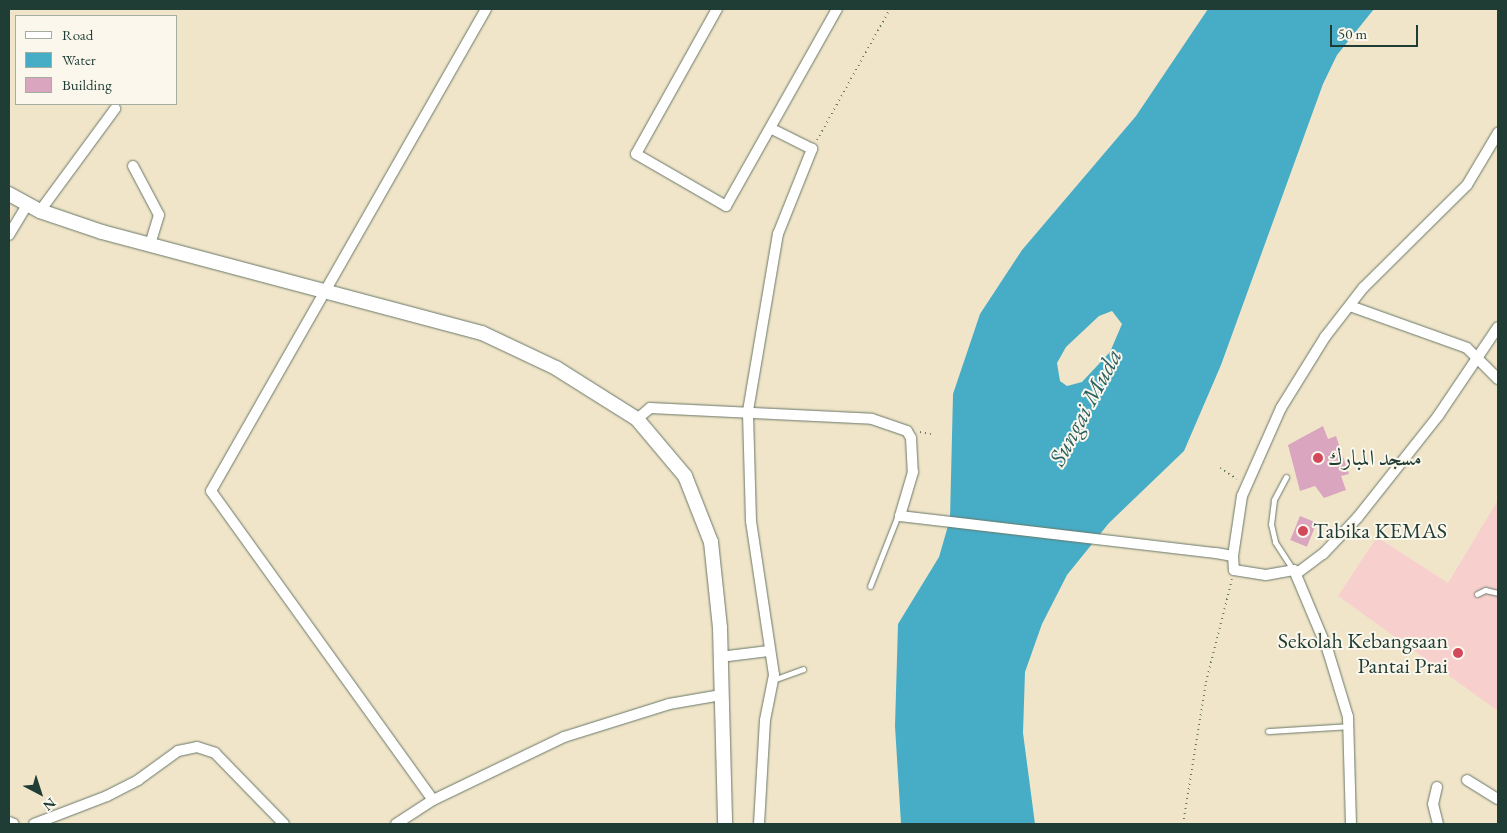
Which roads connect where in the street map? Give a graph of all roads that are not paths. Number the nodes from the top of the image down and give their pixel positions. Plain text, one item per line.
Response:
1 (486, 9) edge
2 (717, 9) edge
3 (837, 9) edge
4 (115, 109) dead end
5 (772, 129) junction
6 (1498, 133) edge
7 (133, 166) dead end
8 (9, 194) edge
9 (33, 208) junction
10 (9, 235) edge
11 (150, 245) junction
12 (323, 290) junction
13 (1350, 306) junction
14 (1498, 327) edge
15 (1476, 356) junction
16 (1498, 379) edge
17 (748, 411) junction
18 (637, 419) junction
19 (1286, 476) dead end
20 (898, 515) junction
21 (1233, 556) junction
22 (1295, 572) junction
23 (870, 586) dead end
24 (1498, 593) edge
25 (1477, 594) dead end
26 (769, 651) junction
27 (720, 657) junction
28 (803, 669) dead end
29 (772, 680) junction
30 (722, 695) junction
31 (1349, 726) junction
32 (1268, 731) dead end
33 (1467, 780) dead end
34 (1437, 786) dead end
35 (1498, 799) edge
36 (433, 800) junction
37 (9, 822) edge
38 (14, 824) edge
39 (34, 824) edge
40 (284, 824) edge
41 (396, 824) edge
42 (725, 824) edge
43 (759, 824) edge
44 (1352, 824) edge
45 (1438, 824) edge

1 - 12 street
2 - 5 street
3 - 5 street
4 - 9 street
5 - 17 street
6 - 13 street
7 - 11 street
8 - 9 street
9 - 10 street
9 - 11 street
11 - 12 street
12 - 18 street
12 - 36 street
13 - 15 street
13 - 21 street
14 - 15 street
15 - 16 street
15 - 22 street
17 - 18 street
17 - 20 street
17 - 26 street
18 - 27 street
19 - 22 lane
20 - 21 street
20 - 23 lane
21 - 22 street
22 - 31 street
24 - 25 lane
26 - 27 street
26 - 29 street
27 - 30 street
28 - 29 lane
29 - 43 street
30 - 36 street
30 - 42 street
31 - 32 lane
31 - 44 street
33 - 35 street
34 - 45 street
36 - 41 street
37 - 38 street
39 - 40 street

